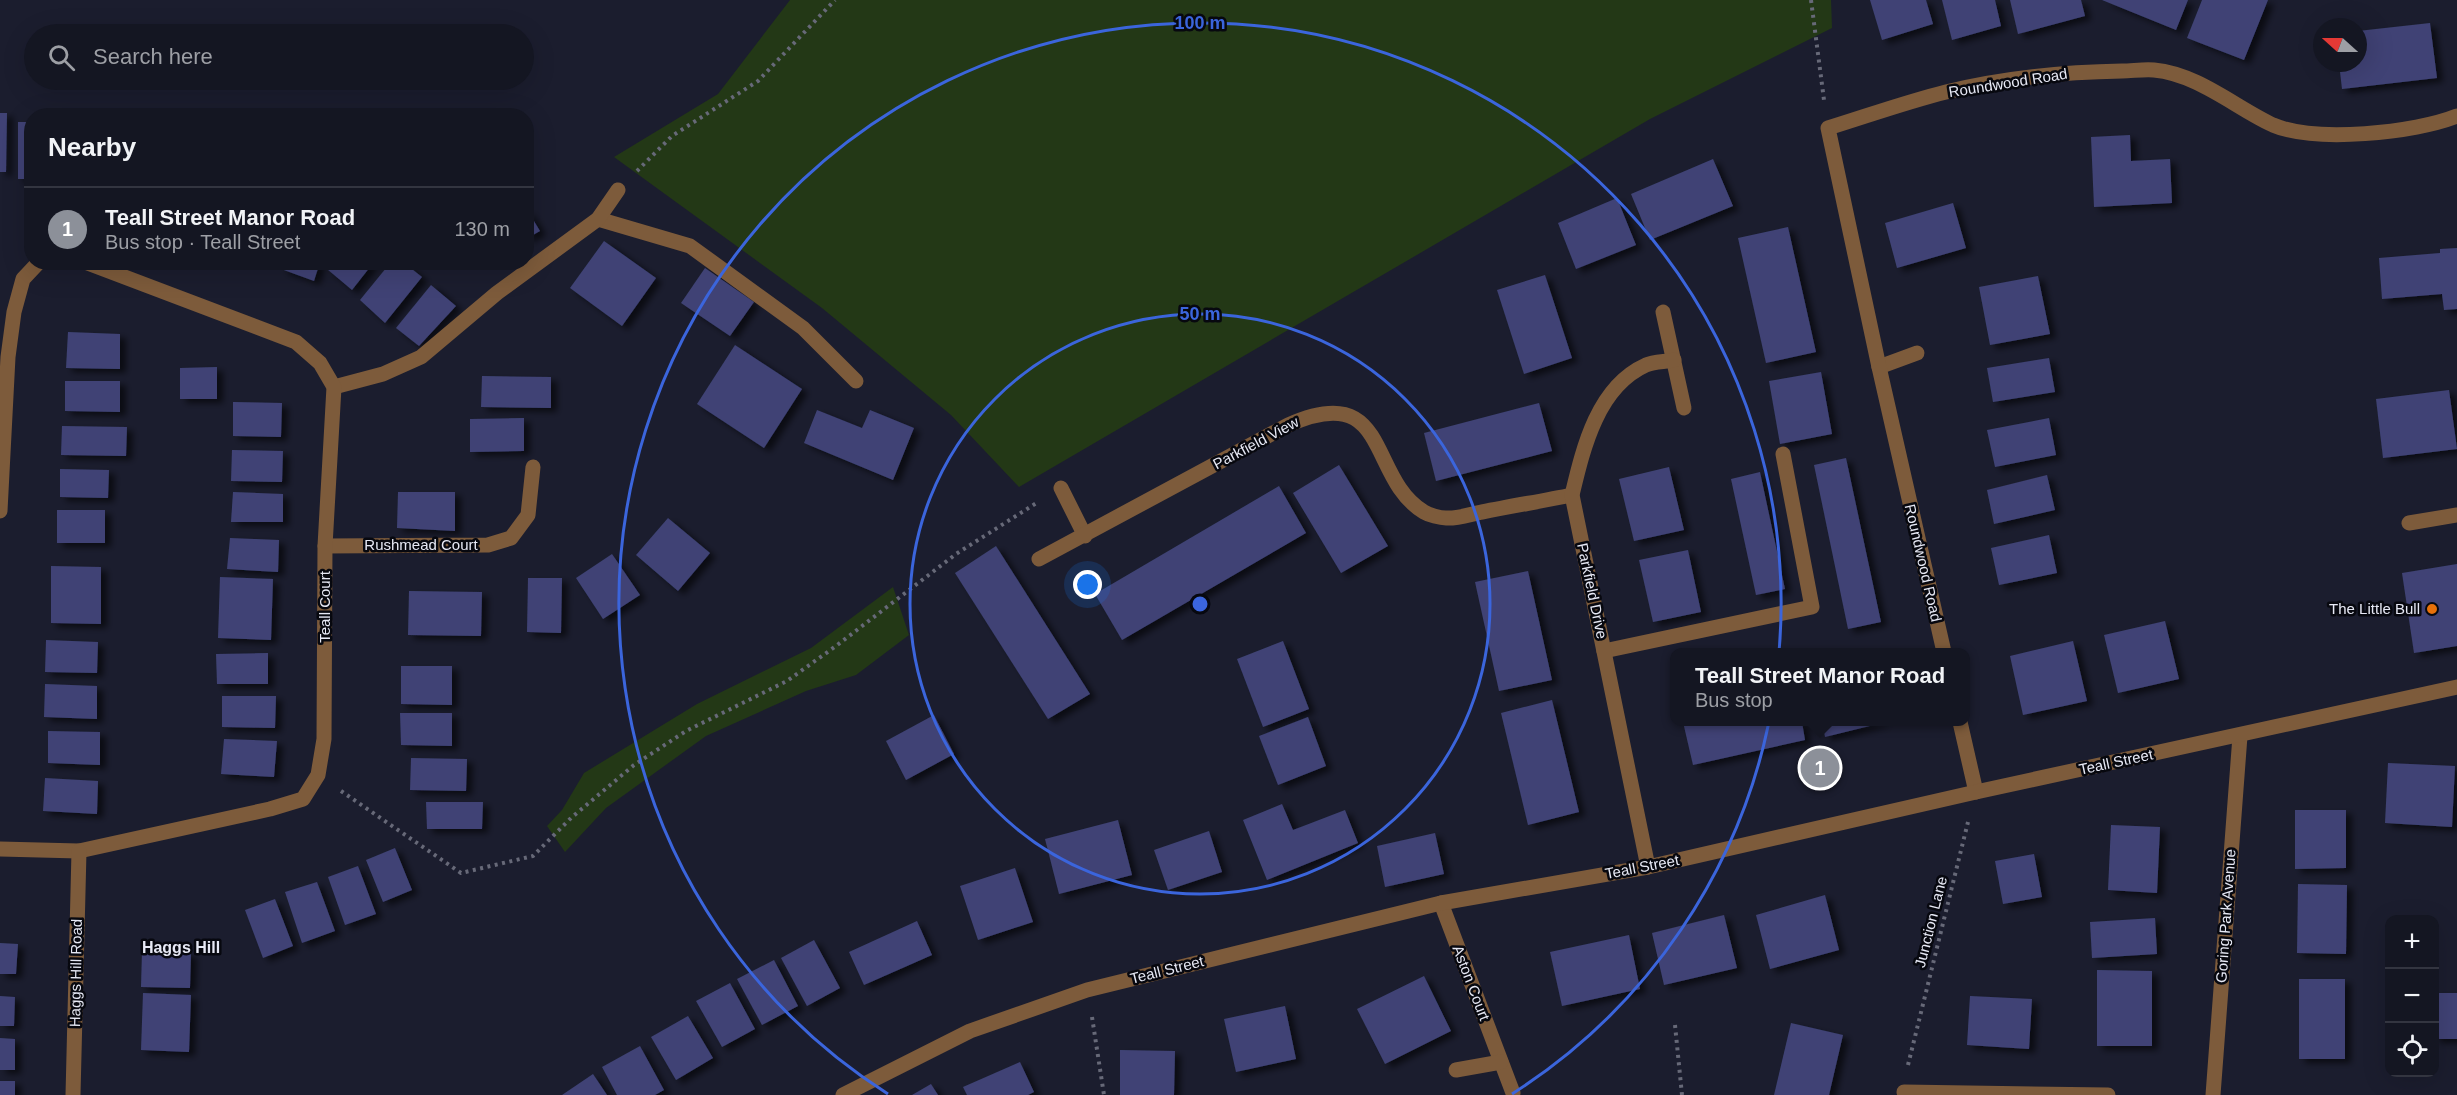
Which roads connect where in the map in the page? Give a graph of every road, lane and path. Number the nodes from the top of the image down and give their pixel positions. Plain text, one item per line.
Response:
1 (835, 0) edge
2 (1811, 0) edge
3 (2457, 116) edge
4 (1828, 128) junction
5 (618, 190) joint
6 (598, 219) junction
7 (534, 266) edge
8 (31, 270) edge
9 (106, 270) edge
10 (528, 270) edge
11 (1663, 312) dead end
12 (1917, 353) dead end
13 (1674, 360) junction
14 (1879, 368) junction
15 (856, 381) dead end
16 (334, 387) junction
17 (1684, 408) dead end
18 (1783, 454) dead end
19 (533, 467) dead end
20 (1061, 488) joint
21 (1572, 495) junction
22 (0, 511) edge
23 (2457, 515) edge
24 (2409, 523) dead end
25 (1085, 536) junction
26 (325, 546) junction
27 (1039, 560) dead end
28 (1943, 648) edge
29 (1604, 651) junction
30 (2457, 687) edge
31 (1961, 726) edge
32 (2240, 736) junction
33 (318, 775) junction
34 (1976, 792) junction
35 (0, 849) edge
36 (79, 851) junction
37 (1648, 867) junction
38 (1441, 903) junction
39 (1087, 990) junction
40 (1675, 1025) dead end
41 (1909, 1059) dead end
42 (1501, 1062) junction
43 (1456, 1070) dead end
44 (1904, 1092) dead end
45 (1513, 1093) dead end
46 (73, 1095) edge
47 (843, 1095) edge
48 (1104, 1095) edge
49 (1682, 1095) edge
50 (2108, 1095) edge
51 (2213, 1095) edge

1 - 5 path
2 - 4 path
3 - 4 street, Roundwood Road
4 - 14 street, Roundwood Road
5 - 6 street
6 - 7 street
6 - 15 street
8 - 22 street
9 - 16 street
10 - 16 street
11 - 13 street
12 - 14 street
13 - 17 street
13 - 21 street, Parkfield Drive
14 - 28 street, Roundwood Road
16 - 26 street, Teall Court
18 - 29 street
19 - 26 street, Rushmead Court
20 - 25 street
20 - 33 path
21 - 25 street, Parkfield View
21 - 29 street, Parkfield Drive
23 - 24 street
25 - 27 street, Parkfield View
26 - 33 street, Teall Court
29 - 37 street, Parkfield Drive
30 - 32 street, Teall Street
31 - 34 street
32 - 34 street, Teall Street
32 - 51 street, Goring Park Avenue
33 - 36 street, Teall Court
34 - 37 street, Teall Street
34 - 41 path, Junction Lane
35 - 36 street, Teall Court
36 - 46 street, Haggs Hill Road
37 - 38 street, Teall Street
38 - 39 street, Teall Street
38 - 42 street, Aston Court
39 - 47 street, Teall Street
39 - 48 path
40 - 49 path
42 - 43 street
42 - 45 street, Aston Court
44 - 50 street

